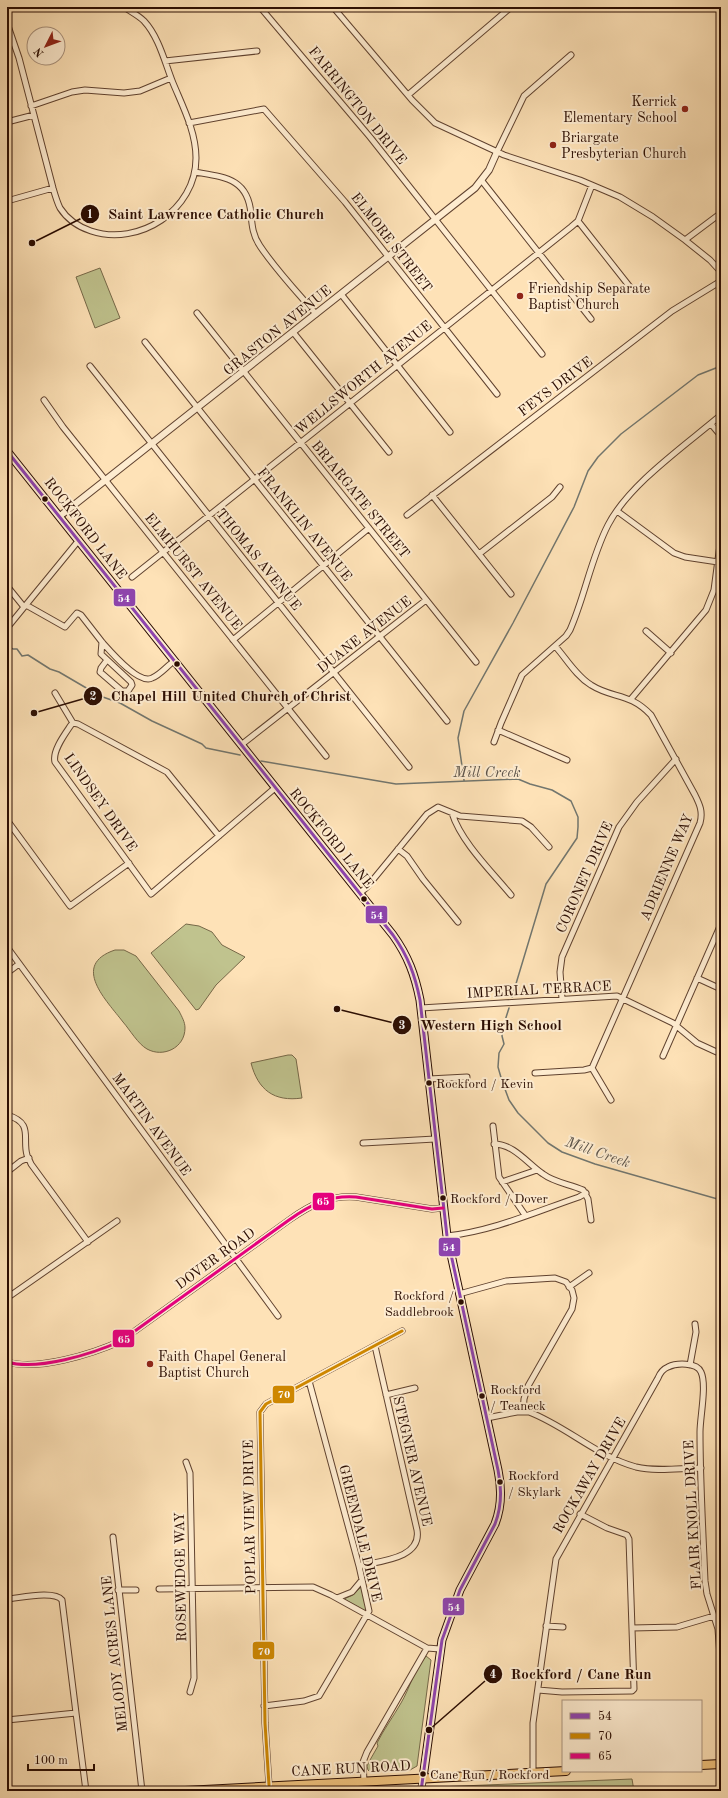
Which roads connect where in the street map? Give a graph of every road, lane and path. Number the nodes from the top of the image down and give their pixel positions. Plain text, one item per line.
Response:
1 (124, 7) edge
2 (260, 7) edge
3 (334, 7) edge
4 (510, 8) dead end
5 (7, 23) edge
6 (257, 51) dead end
7 (571, 55) dead end
8 (165, 61) junction
9 (171, 78) junction
10 (408, 95) junction
11 (31, 106) junction
12 (34, 115) junction
13 (7, 122) edge
14 (189, 123) junction
15 (497, 152) junction
16 (195, 172) junction
17 (482, 181) junction
18 (592, 185) junction
19 (53, 188) junction
20 (7, 201) edge
21 (721, 213) edge
22 (435, 219) junction
23 (578, 221) junction
24 (685, 240) junction
25 (539, 252) junction
26 (388, 256) junction
27 (721, 272) edge
28 (721, 281) edge
29 (630, 287) dead end
30 (492, 290) junction
31 (341, 294) junction
32 (197, 313) dead end
33 (316, 314) junction
34 (591, 319) dead end
35 (444, 328) junction
36 (293, 332) junction
37 (145, 342) dead end
38 (542, 354) dead end
39 (397, 365) junction
40 (90, 366) dead end
41 (244, 372) junction
42 (497, 394) dead end
43 (44, 400) dead end
44 (350, 403) junction
45 (198, 408) junction
46 (721, 415) edge
47 (711, 424) junction
48 (450, 432) dead end
49 (721, 436) edge
50 (300, 442) junction
51 (152, 444) junction
52 (7, 451) edge
53 (389, 452) dead end
54 (254, 479) junction
55 (106, 481) junction
56 (560, 487) dead end
57 (432, 495) junction
58 (617, 511) junction
59 (407, 514) dead end
60 (208, 515) junction
61 (60, 516) junction
62 (369, 528) junction
63 (721, 537) edge
64 (79, 540) junction
65 (163, 552) junction
66 (479, 554) junction
67 (718, 562) junction
68 (324, 566) junction
69 (132, 577) dead end
70 (7, 586) edge
71 (510, 594) dead end
72 (426, 600) junction
73 (278, 602) junction
74 (25, 606) junction
75 (7, 628) edge
76 (646, 631) dead end
77 (380, 637) junction
78 (233, 640) junction
79 (102, 642) junction
80 (555, 646) junction
81 (671, 652) junction
82 (107, 660) junction
83 (174, 661) junction
84 (476, 662) dead end
85 (334, 673) junction
86 (55, 693) dead end
87 (631, 699) junction
88 (288, 709) junction
89 (447, 720) dead end
90 (73, 723) junction
91 (498, 730) junction
92 (494, 742) dead end
93 (241, 745) junction
94 (326, 756) dead end
95 (676, 759) junction
96 (567, 760) dead end
97 (409, 768) dead end
98 (275, 788) junction
99 (452, 813) junction
100 (7, 820) edge
101 (219, 836) junction
102 (549, 846) dead end
103 (398, 849) junction
104 (129, 863) junction
105 (360, 893) junction
106 (511, 895) dead end
107 (458, 922) dead end
108 (721, 924) edge
109 (7, 947) edge
110 (19, 964) junction
111 (7, 972) edge
112 (697, 978) junction
113 (721, 989) edge
114 (622, 998) junction
115 (562, 999) junction
116 (421, 1008) junction
117 (676, 1026) junction
118 (721, 1054) edge
119 (663, 1056) dead end
120 (592, 1068) junction
121 (535, 1073) dead end
122 (467, 1077) dead end
123 (429, 1080) junction
124 (611, 1100) dead end
125 (7, 1115) edge
126 (493, 1126) dead end
127 (435, 1138) junction
128 (363, 1143) dead end
129 (494, 1144) junction
130 (29, 1158) junction
131 (537, 1170) junction
132 (7, 1172) edge
133 (502, 1182) junction
134 (586, 1193) junction
135 (443, 1208) junction
136 (525, 1215) junction
137 (591, 1220) dead end
138 (116, 1221) dead end
139 (447, 1236) junction
140 (88, 1242) junction
141 (236, 1258) junction
142 (590, 1273) dead end
143 (569, 1287) junction
144 (459, 1294) junction
145 (7, 1298) edge
146 (278, 1316) dead end
147 (695, 1324) dead end
148 (402, 1331) dead end
149 (374, 1346) junction
150 (7, 1362) edge
151 (690, 1365) junction
152 (309, 1381) junction
153 (415, 1388) dead end
154 (386, 1395) junction
155 (523, 1412) junction
156 (487, 1418) junction
157 (612, 1458) junction
158 (186, 1462) dead end
159 (701, 1468) junction
160 (580, 1514) junction
161 (113, 1537) dead end
162 (359, 1566) junction
163 (362, 1580) junction
164 (263, 1588) junction
165 (192, 1589) junction
166 (118, 1590) junction
167 (136, 1590) dead end
168 (158, 1590) dead end
169 (336, 1598) junction
170 (7, 1599) edge
171 (366, 1615) junction
172 (714, 1616) junction
173 (546, 1626) junction
174 (563, 1627) dead end
175 (632, 1628) junction
176 (426, 1648) junction
177 (440, 1649) junction
178 (721, 1670) edge
179 (538, 1690) junction
180 (190, 1692) dead end
181 (264, 1706) junction
182 (76, 1713) junction
183 (7, 1720) edge
184 (721, 1764) edge
185 (702, 1765) edge
186 (562, 1771) edge
187 (533, 1772) junction
188 (423, 1778) junction
189 (364, 1781) junction
190 (268, 1785) junction
191 (86, 1791) edge
192 (142, 1791) edge
193 (185, 1791) edge
194 (421, 1791) edge

1 - 8 street
2 - 22 street, FARRINGTON DRIVE
3 - 10 street
4 - 10 street
5 - 11 street
6 - 8 street
7 - 15 street
8 - 9 street
9 - 11 street
9 - 14 street
10 - 15 street
11 - 12 street
12 - 13 street
12 - 19 street
14 - 16 street
14 - 26 street, ELMORE STREET
15 - 17 street, GRASTON AVENUE
15 - 18 street
16 - 19 street
16 - 33 street
17 - 22 street, GRASTON AVENUE
17 - 25 street
18 - 23 street
18 - 24 street
19 - 20 street
21 - 24 street
22 - 26 street, GRASTON AVENUE
22 - 30 street, FARRINGTON DRIVE
23 - 25 street, WELLSWORTH AVENUE
23 - 29 street
24 - 27 street
25 - 30 street, WELLSWORTH AVENUE
25 - 34 street
26 - 31 street, GRASTON AVENUE
26 - 35 street, ELMORE STREET
28 - 57 street, FEYS DRIVE
30 - 35 street, WELLSWORTH AVENUE
30 - 38 street, FARRINGTON DRIVE
31 - 33 street, GRASTON AVENUE
31 - 39 street
32 - 41 street, BRIARGATE STREET
33 - 36 street, GRASTON AVENUE
35 - 39 street, WELLSWORTH AVENUE
35 - 42 street, ELMORE STREET
36 - 41 street, GRASTON AVENUE
36 - 44 street
37 - 45 street, FRANKLIN AVENUE
39 - 44 street, WELLSWORTH AVENUE
39 - 48 street
40 - 51 street, THOMAS AVENUE
41 - 45 street, GRASTON AVENUE
41 - 50 street, BRIARGATE STREET
43 - 55 street, ELMHURST AVENUE
44 - 50 street, WELLSWORTH AVENUE
44 - 53 street
45 - 51 street, GRASTON AVENUE
45 - 54 street, FRANKLIN AVENUE
46 - 47 street
47 - 49 street
47 - 58 street
50 - 54 street, WELLSWORTH AVENUE
50 - 62 street, BRIARGATE STREET
51 - 55 street, GRASTON AVENUE
51 - 60 street, THOMAS AVENUE
52 - 61 main road, ROCKFORD LANE
54 - 60 street, WELLSWORTH AVENUE
54 - 68 street, FRANKLIN AVENUE
55 - 61 street, GRASTON AVENUE
55 - 65 street, ELMHURST AVENUE
56 - 66 street
57 - 59 street, FEYS DRIVE
57 - 66 street
58 - 67 street
58 - 80 street
60 - 65 street, WELLSWORTH AVENUE
60 - 73 street, THOMAS AVENUE
61 - 64 main road, ROCKFORD LANE
62 - 68 street
62 - 72 street, BRIARGATE STREET
63 - 67 street
64 - 74 street
64 - 83 main road, ROCKFORD LANE
65 - 69 street, WELLSWORTH AVENUE
65 - 78 street, ELMHURST AVENUE
66 - 71 street
67 - 81 street
68 - 73 street
68 - 77 street, FRANKLIN AVENUE
70 - 74 street
72 - 77 street, DUANE AVENUE
72 - 84 street, BRIARGATE STREET
73 - 78 street
73 - 85 street, THOMAS AVENUE
74 - 75 street
74 - 79 street
76 - 81 street
77 - 85 street, DUANE AVENUE
77 - 89 street, FRANKLIN AVENUE
78 - 88 street, ELMHURST AVENUE
79 - 82 street
79 - 83 street
80 - 87 street, ADRIENNE WAY
80 - 91 street
81 - 87 street
82 - 82 street
83 - 93 main road, ROCKFORD LANE
85 - 88 street, DUANE AVENUE
85 - 97 street, THOMAS AVENUE
86 - 90 street
87 - 95 street, ADRIENNE WAY
88 - 93 street, DUANE AVENUE
88 - 94 street, ELMHURST AVENUE
90 - 101 street
90 - 104 street, LINDSEY DRIVE
91 - 92 street
91 - 96 street
93 - 98 main road, ROCKFORD LANE
95 - 114 street, ADRIENNE WAY
95 - 115 street, CORONET DRIVE
98 - 101 street
98 - 105 main road, ROCKFORD LANE
99 - 102 street
99 - 103 street
99 - 106 street
100 - 104 street
101 - 104 street, LINDSEY DRIVE
103 - 105 street
103 - 107 street
105 - 116 main road, ROCKFORD LANE
108 - 112 street
109 - 110 street, MARTIN AVENUE
110 - 111 street
110 - 141 street, MARTIN AVENUE
112 - 113 street
112 - 117 street
114 - 115 street, IMPERIAL TERRACE
114 - 117 street, IMPERIAL TERRACE
114 - 120 street, ADRIENNE WAY
115 - 116 street, IMPERIAL TERRACE
116 - 123 main road, ROCKFORD LANE
117 - 118 street, IMPERIAL TERRACE
117 - 119 street
120 - 121 street
120 - 124 street
122 - 123 street
123 - 127 main road, ROCKFORD LANE
125 - 130 street
126 - 129 street
127 - 128 street
127 - 135 main road, ROCKFORD LANE
129 - 131 street
129 - 133 street
130 - 132 street
130 - 140 street
131 - 133 street
131 - 134 street
133 - 136 street
134 - 136 street
134 - 137 street
135 - 139 main road, ROCKFORD LANE
135 - 141 street, DOVER ROAD
136 - 139 street
138 - 140 street
139 - 144 main road, ROCKFORD LANE
140 - 145 street
141 - 146 street, MARTIN AVENUE
141 - 150 street, DOVER ROAD
142 - 143 street
143 - 144 street
143 - 155 street
144 - 156 main road, ROCKFORD LANE
147 - 151 street
148 - 149 street, POPLAR VIEW DRIVE
149 - 152 street, POPLAR VIEW DRIVE
149 - 154 street, STEGNER AVENUE
151 - 157 street, ROCKAWAY DRIVE
151 - 159 street, FLAIR KNOLL DRIVE
152 - 162 street, GREENDALE DRIVE
152 - 164 street, POPLAR VIEW DRIVE
153 - 154 street
154 - 162 street, STEGNER AVENUE
155 - 156 street
155 - 157 street
156 - 177 main road, ROCKFORD LANE
157 - 159 street
157 - 160 street, ROCKAWAY DRIVE
158 - 165 street, ROSEWEDGE WAY
159 - 172 street, FLAIR KNOLL DRIVE
160 - 173 street, ROCKAWAY DRIVE
160 - 175 street
161 - 166 street, MELODY ACRES LANE
162 - 163 street, GREENDALE DRIVE
163 - 169 street
163 - 171 street, GREENDALE DRIVE
164 - 165 street
164 - 169 street
164 - 181 street, POPLAR VIEW DRIVE
165 - 168 street
165 - 180 street, ROSEWEDGE WAY
166 - 167 street
166 - 192 street, MELODY ACRES LANE
169 - 171 street
170 - 182 street
171 - 176 street
171 - 181 street, GREENDALE DRIVE
172 - 175 street
172 - 178 street, FLAIR KNOLL DRIVE
173 - 174 street
173 - 179 street, ROCKAWAY DRIVE
175 - 179 street
176 - 177 street
176 - 189 street
177 - 188 main road, ROCKFORD LANE
179 - 187 street, ROCKAWAY DRIVE
181 - 190 street, POPLAR VIEW DRIVE
182 - 183 street
182 - 191 street
184 - 185 highway
186 - 187 highway, CANE RUN ROAD
187 - 188 highway, CANE RUN ROAD
188 - 189 highway, CANE RUN ROAD
188 - 194 street
189 - 190 highway, CANE RUN ROAD
190 - 193 highway, CANE RUN ROAD

